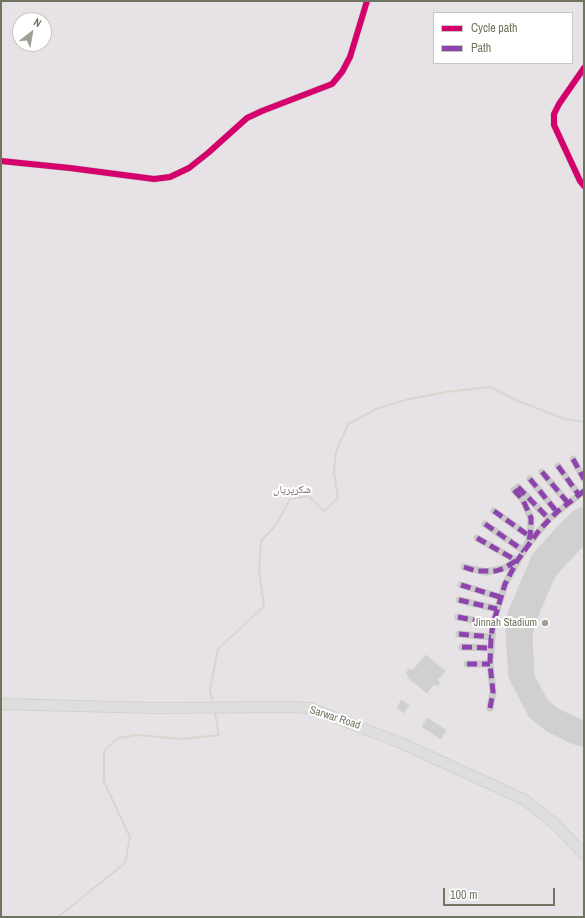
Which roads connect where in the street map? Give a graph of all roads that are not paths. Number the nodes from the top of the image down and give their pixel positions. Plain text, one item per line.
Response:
1 (367, 1) edge
2 (584, 68) edge
3 (1, 161) edge
4 (584, 186) edge
5 (573, 459) dead end
6 (558, 466) dead end
7 (542, 472) dead end
8 (530, 479) dead end
9 (584, 479) edge
10 (581, 493) edge
11 (568, 503) junction
12 (494, 511) dead end
13 (557, 512) junction
14 (548, 519) junction
15 (485, 524) dead end
16 (477, 538) dead end
17 (532, 538) junction
18 (524, 551) junction
19 (517, 561) junction
20 (464, 567) dead end
21 (460, 585) dead end
22 (500, 597) junction
23 (459, 600) dead end
24 (497, 609) junction
25 (458, 617) dead end
26 (492, 624) junction
27 (459, 634) dead end
28 (491, 637) junction
29 (462, 647) dead end
30 (490, 648) junction
31 (467, 664) dead end
32 (490, 664) junction
33 (1, 704) edge
34 (490, 708) dead end
35 (584, 854) edge

1 - 3 street
2 - 4 street
5 - 9 street
6 - 10 street
7 - 11 street
8 - 13 street
10 - 11 street
11 - 13 street
12 - 17 street
13 - 14 street
14 - 17 street
14 - 20 street, bridge
15 - 18 street
16 - 19 street
17 - 18 street
18 - 19 street
19 - 22 street
21 - 22 street
22 - 24 street
23 - 24 street
24 - 26 street
25 - 26 street
26 - 28 street
27 - 28 street
28 - 30 street
29 - 30 street
30 - 32 street
31 - 32 street
32 - 34 street
33 - 35 main road, Sarwar Road

